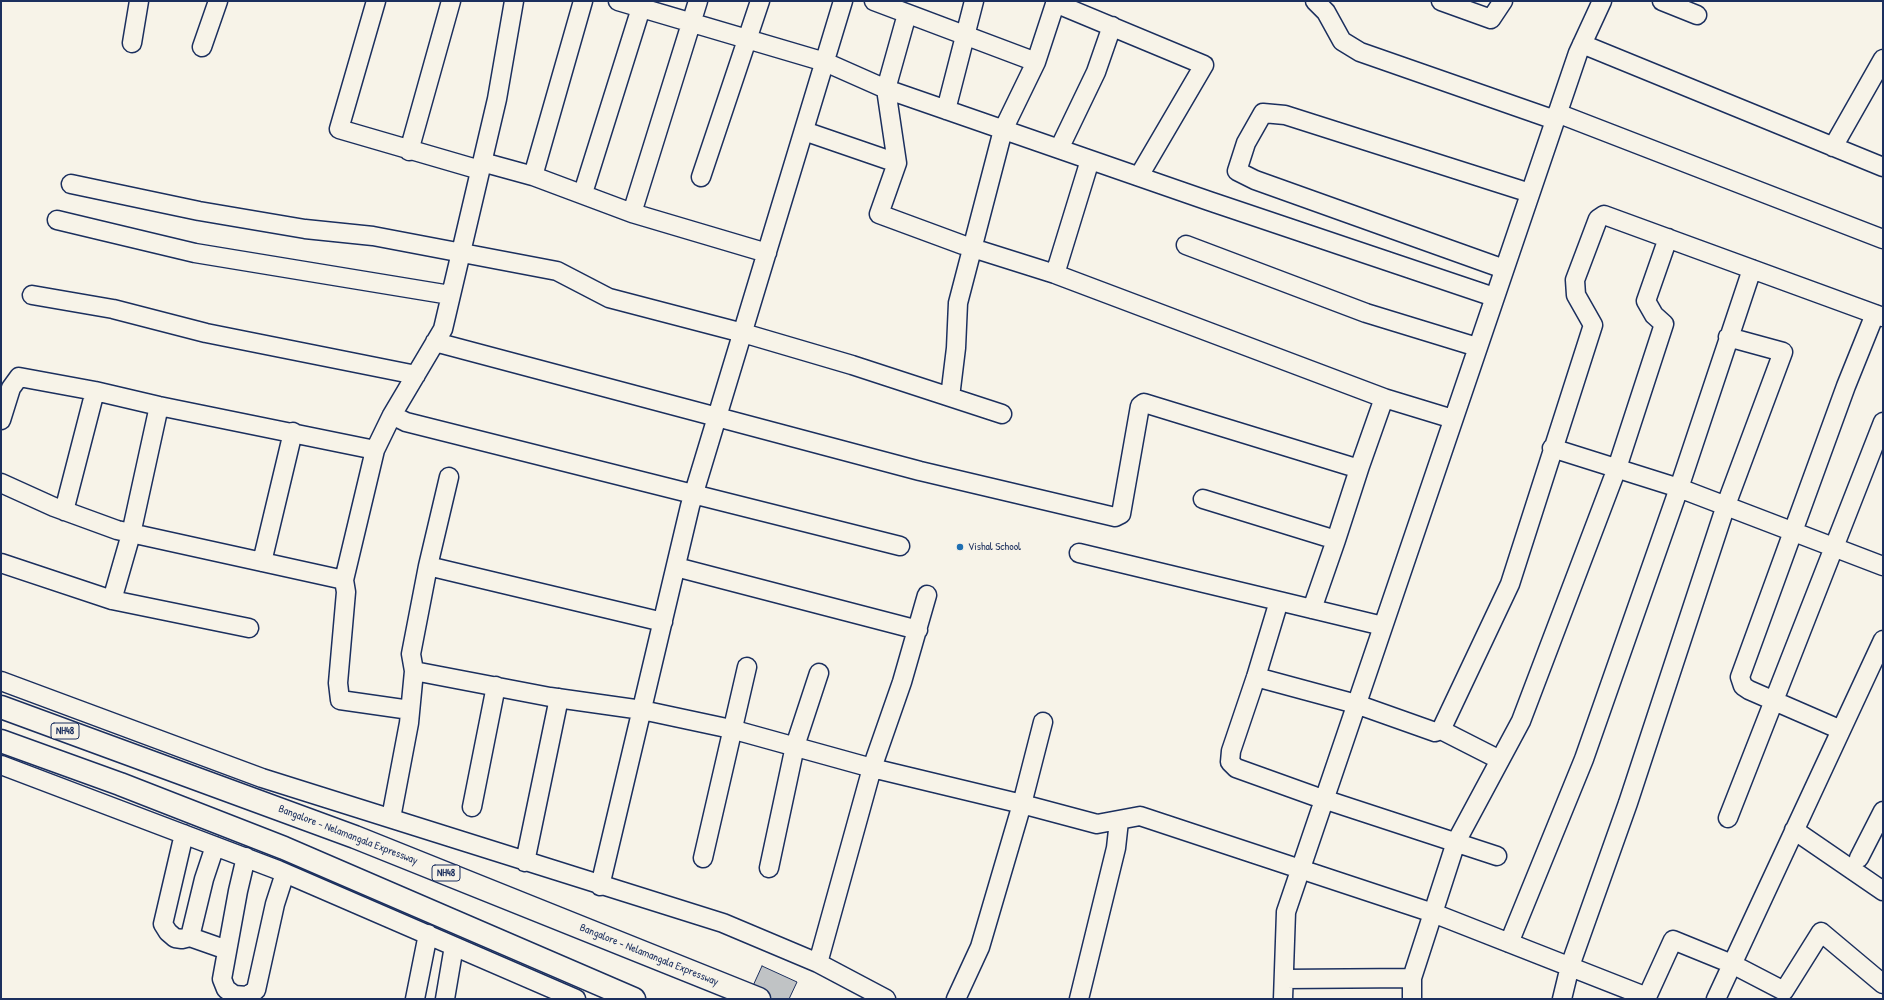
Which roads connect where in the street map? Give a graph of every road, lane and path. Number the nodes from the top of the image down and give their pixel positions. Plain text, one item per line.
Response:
1 (139, 1) edge
2 (218, 1) edge
3 (376, 1) edge
4 (450, 1) edge
5 (514, 1) edge
6 (583, 1) edge
7 (618, 1) edge
8 (698, 1) edge
9 (760, 1) edge
10 (843, 1) edge
11 (874, 1) edge
12 (974, 1) edge
13 (1315, 1) edge
14 (1441, 1) edge
15 (1503, 1) edge
16 (1602, 1) edge
17 (1662, 1) edge
18 (1055, 2) edge
19 (640, 5) edge
20 (908, 14) junction
21 (1698, 15) dead end
22 (692, 23) junction
23 (1112, 26) junction
24 (964, 36) junction
25 (748, 39) junction
26 (132, 43) dead end
27 (1582, 44) junction
28 (202, 47) dead end
29 (1883, 59) edge
30 (825, 62) junction
31 (1036, 62) junction
32 (886, 89) junction
33 (946, 110) junction
34 (1556, 117) junction
35 (1003, 130) junction
36 (804, 131) junction
37 (1833, 146) junction
38 (1059, 149) junction
39 (409, 151) junction
40 (1090, 160) junction
41 (897, 163) junction
42 (481, 166) junction
43 (1883, 167) edge
44 (533, 176) junction
45 (1139, 176) junction
46 (701, 178) dead end
47 (70, 184) dead end
48 (583, 193) junction
49 (1530, 193) junction
50 (632, 213) junction
51 (57, 220) dead end
52 (1668, 238) junction
53 (1883, 239) edge
54 (1186, 244) dead end
55 (972, 247) junction
56 (460, 253) junction
57 (767, 253) junction
58 (1504, 269) junction
59 (1752, 269) junction
60 (1055, 274) junction
61 (32, 295) dead end
62 (450, 295) junction
63 (1494, 297) junction
64 (1879, 316) edge
65 (742, 333) junction
66 (1728, 337) junction
67 (435, 342) junction
68 (1477, 347) junction
69 (416, 375) junction
70 (95, 391) junction
71 (950, 397) junction
72 (1384, 398) junction
73 (159, 406) junction
74 (1002, 414) dead end
75 (392, 415) junction
76 (717, 416) junction
77 (1453, 419) junction
78 (1, 420) edge
79 (1883, 422) edge
80 (293, 432) junction
81 (1552, 448) junction
82 (375, 450) junction
83 (1360, 466) junction
84 (1617, 468) junction
85 (449, 477) dead end
86 (1, 483) edge
87 (1679, 488) junction
88 (694, 493) junction
89 (1203, 499) dead end
90 (1726, 505) junction
91 (64, 511) junction
92 (1794, 531) junction
93 (131, 534) junction
94 (1336, 540) junction
95 (900, 546) dead end
96 (1834, 546) junction
97 (1079, 553) dead end
98 (262, 562) junction
99 (1, 563) edge
100 (428, 566) junction
101 (1883, 566) edge
102 (676, 567) junction
103 (344, 580) junction
104 (927, 595) dead end
105 (112, 600) junction
106 (1279, 601) junction
107 (1312, 609) junction
108 (663, 622) junction
109 (1383, 626) junction
110 (249, 628) dead end
111 (918, 630) junction
112 (1883, 640) edge
113 (747, 667) dead end
114 (414, 671) junction
115 (819, 673) dead end
116 (1256, 677) junction
117 (1, 681) edge
118 (496, 686) junction
119 (559, 698) junction
120 (1774, 700) junction
121 (1356, 704) junction
122 (1, 707) edge
123 (410, 710) junction
124 (642, 710) junction
125 (1043, 722) dead end
126 (731, 729) junction
127 (1441, 730) junction
128 (1841, 730) junction
129 (1, 740) edge
130 (795, 746) junction
131 (1500, 760) junction
132 (1, 767) edge
133 (872, 768) junction
134 (1324, 799) junction
135 (1022, 804) junction
136 (472, 807) dead end
137 (1883, 811) edge
138 (392, 818) junction
139 (1728, 818) dead end
140 (1119, 821) junction
141 (1794, 830) junction
142 (184, 834) junction
143 (1456, 842) junction
144 (216, 846) junction
145 (1497, 856) dead end
146 (246, 857) junction
147 (703, 858) dead end
148 (1860, 858) dead end
149 (525, 862) junction
150 (770, 868) dead end
151 (1301, 869) junction
152 (285, 873) junction
153 (600, 886) junction
154 (1883, 891) edge
155 (1433, 913) junction
156 (428, 934) junction
157 (190, 937) junction
158 (1509, 943) junction
159 (454, 946) junction
160 (228, 950) junction
161 (818, 963) junction
162 (1732, 964) junction
163 (1570, 966) junction
164 (1412, 978) junction
165 (1284, 979) junction
166 (1883, 984) edge
167 (415, 999) edge
168 (445, 999) edge
169 (576, 999) edge
170 (634, 999) edge
171 (759, 999) edge
172 (886, 999) edge
173 (956, 999) edge
174 (1079, 999) edge
175 (1283, 999) edge
176 (1412, 999) edge
177 (1562, 999) edge
178 (1716, 999) edge

1 - 26 street
2 - 28 street
3 - 39 street
4 - 39 street
5 - 42 street
6 - 44 street
7 - 19 street
8 - 22 street
9 - 25 street
10 - 30 street
11 - 20 street
12 - 24 street
13 - 34 street
14 - 15 street
16 - 27 street
17 - 21 street
18 - 23 street
18 - 31 street
19 - 22 street
19 - 48 street
20 - 24 street
20 - 32 street
22 - 25 street
22 - 50 street
23 - 38 street
23 - 45 street
24 - 31 street
24 - 33 street
25 - 30 street
25 - 46 street
27 - 34 street
27 - 37 street
29 - 37 street
30 - 32 street
30 - 36 street
31 - 35 street
32 - 33 street
32 - 41 street
33 - 35 street
34 - 49 street
34 - 53 street
35 - 38 street
35 - 55 street
36 - 41 street
36 - 57 street
37 - 43 street
38 - 40 street
39 - 42 street
40 - 45 street
40 - 60 street
41 - 55 street
42 - 44 street
42 - 56 street
44 - 48 street
45 - 63 street
47 - 56 street
48 - 50 street
49 - 58 street
49 - 58 street
50 - 57 street
51 - 62 street
52 - 59 street
52 - 81 street
52 - 84 street
54 - 68 street
55 - 60 street
55 - 71 street
56 - 62 street
56 - 65 street
57 - 65 street
58 - 63 street
59 - 64 street
59 - 66 street
60 - 72 street
61 - 69 street
62 - 67 street
63 - 68 street
64 - 92 street
65 - 71 street
65 - 76 street
66 - 87 street
66 - 90 street
67 - 69 street
67 - 76 street
68 - 77 street
69 - 75 street
70 - 73 street
70 - 78 street
70 - 91 street
71 - 74 street
72 - 77 street
72 - 83 street
73 - 80 street
73 - 93 street
75 - 82 street
75 - 88 street
76 - 83 street
76 - 88 street
77 - 109 street
79 - 96 street
80 - 82 street
80 - 98 street
81 - 84 street
81 - 127 street
82 - 103 street
83 - 94 street
84 - 87 street
84 - 131 street
85 - 100 street
86 - 91 street
87 - 90 street
87 - 158 street
88 - 95 street
88 - 102 street
89 - 94 street
90 - 92 street
90 - 163 street
91 - 93 street
92 - 96 street
92 - 120 street
93 - 98 street
93 - 105 street
94 - 107 street
96 - 101 street
96 - 120 street
97 - 106 street
98 - 103 street
99 - 105 street
100 - 108 street
100 - 114 street
102 - 108 street
102 - 111 street
103 - 123 street
104 - 111 street
105 - 110 street
106 - 107 street
106 - 116 street
107 - 109 street
108 - 124 street
109 - 121 street
111 - 133 street
112 - 128 street
113 - 126 street
114 - 118 street
114 - 123 street
115 - 130 street
116 - 121 street
116 - 134 street
117 - 138 street
118 - 119 street
118 - 136 street
119 - 124 street
119 - 149 street
120 - 128 street
120 - 139 street
121 - 127 street
121 - 134 street
122 - 171 highway, Bangalore - Nelamangala Expressway / NH48
123 - 138 street
124 - 126 street
124 - 153 street
125 - 135 street
126 - 130 street
126 - 147 street
127 - 131 street
128 - 141 street
129 - 170 highway
130 - 133 street
130 - 150 street
131 - 143 street
132 - 142 street
133 - 135 street
133 - 161 street
134 - 143 street
134 - 151 street
135 - 140 street
135 - 173 street
137 - 148 street
138 - 149 street
140 - 151 street
140 - 174 street
141 - 154 street
141 - 162 street
142 - 144 street
142 - 157 street
143 - 145 street
143 - 155 street
144 - 146 street
144 - 157 street
146 - 152 street
146 - 160 street
149 - 153 street
151 - 155 street
151 - 165 street
152 - 156 street
152 - 160 street
153 - 161 street
155 - 158 street
155 - 164 street
156 - 159 street
156 - 167 street
157 - 160 street
158 - 163 street
159 - 168 street
159 - 169 street
161 - 172 street
162 - 163 street
162 - 166 street
162 - 178 street
163 - 177 street
164 - 165 street
164 - 176 street
165 - 175 street

